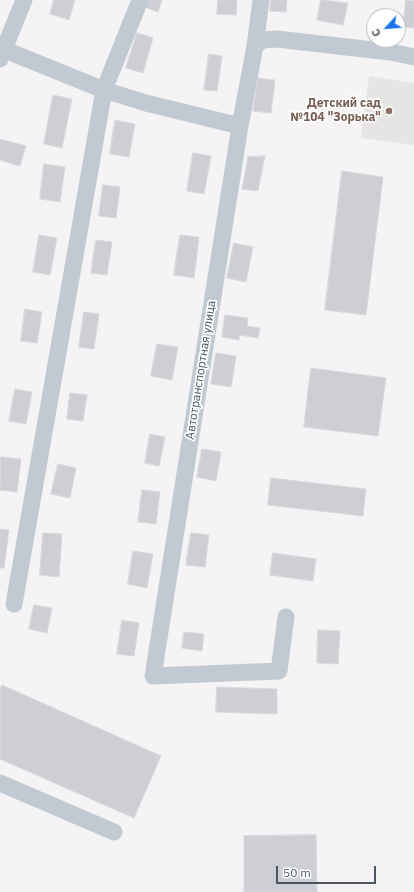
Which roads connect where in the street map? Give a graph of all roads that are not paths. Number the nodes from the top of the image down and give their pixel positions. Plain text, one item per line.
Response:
1 (24, 0) edge
2 (140, 0) edge
3 (261, 0) edge
4 (255, 46) junction
5 (1, 52) edge
6 (414, 57) edge
7 (104, 90) junction
8 (240, 126) junction
9 (14, 604) dead end
10 (286, 617) dead end
11 (0, 783) edge
12 (114, 832) dead end

1 - 5 street
2 - 7 street
3 - 4 street, Автотранспортная улица
4 - 6 street
4 - 8 street, Автотранспортная улица
5 - 7 street
7 - 8 street
7 - 9 street
8 - 10 street, Автотранспортная улица
11 - 12 street

